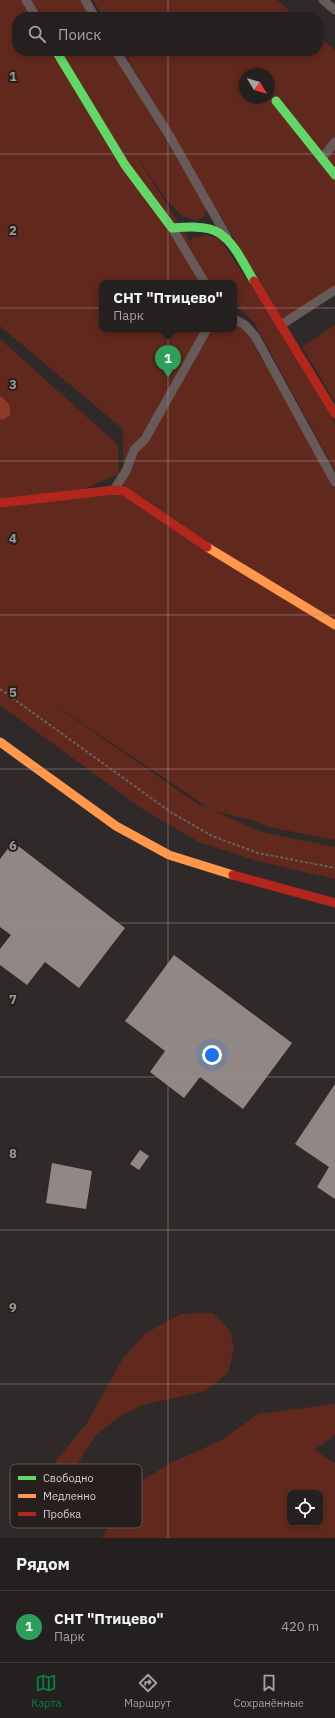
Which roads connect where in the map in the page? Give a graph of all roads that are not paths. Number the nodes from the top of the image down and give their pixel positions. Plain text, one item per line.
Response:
1 (26, 0) edge
2 (85, 0) edge
3 (323, 0) edge
4 (335, 10) edge
5 (33, 12) edge
6 (92, 12) edge
7 (59, 56) edge
8 (119, 56) edge
9 (276, 101) dead end
10 (335, 142) edge
11 (322, 158) junction
12 (335, 175) edge
13 (172, 228) junction
14 (232, 246) junction
15 (203, 280) edge
16 (335, 290) edge
17 (237, 321) edge
18 (281, 325) junction
19 (205, 332) edge
20 (335, 414) edge
21 (335, 482) edge
22 (114, 490) junction
23 (0, 503) edge
24 (335, 625) edge
25 (0, 742) edge
26 (335, 903) edge

1 - 5 street
2 - 6 street
3 - 4 street
7 - 13 street
8 - 14 street
9 - 11 street
10 - 11 street
11 - 12 street
13 - 14 street
13 - 15 street
14 - 18 street
16 - 18 street
17 - 21 street
18 - 20 street
19 - 22 street
22 - 23 street
22 - 24 street
25 - 26 street

